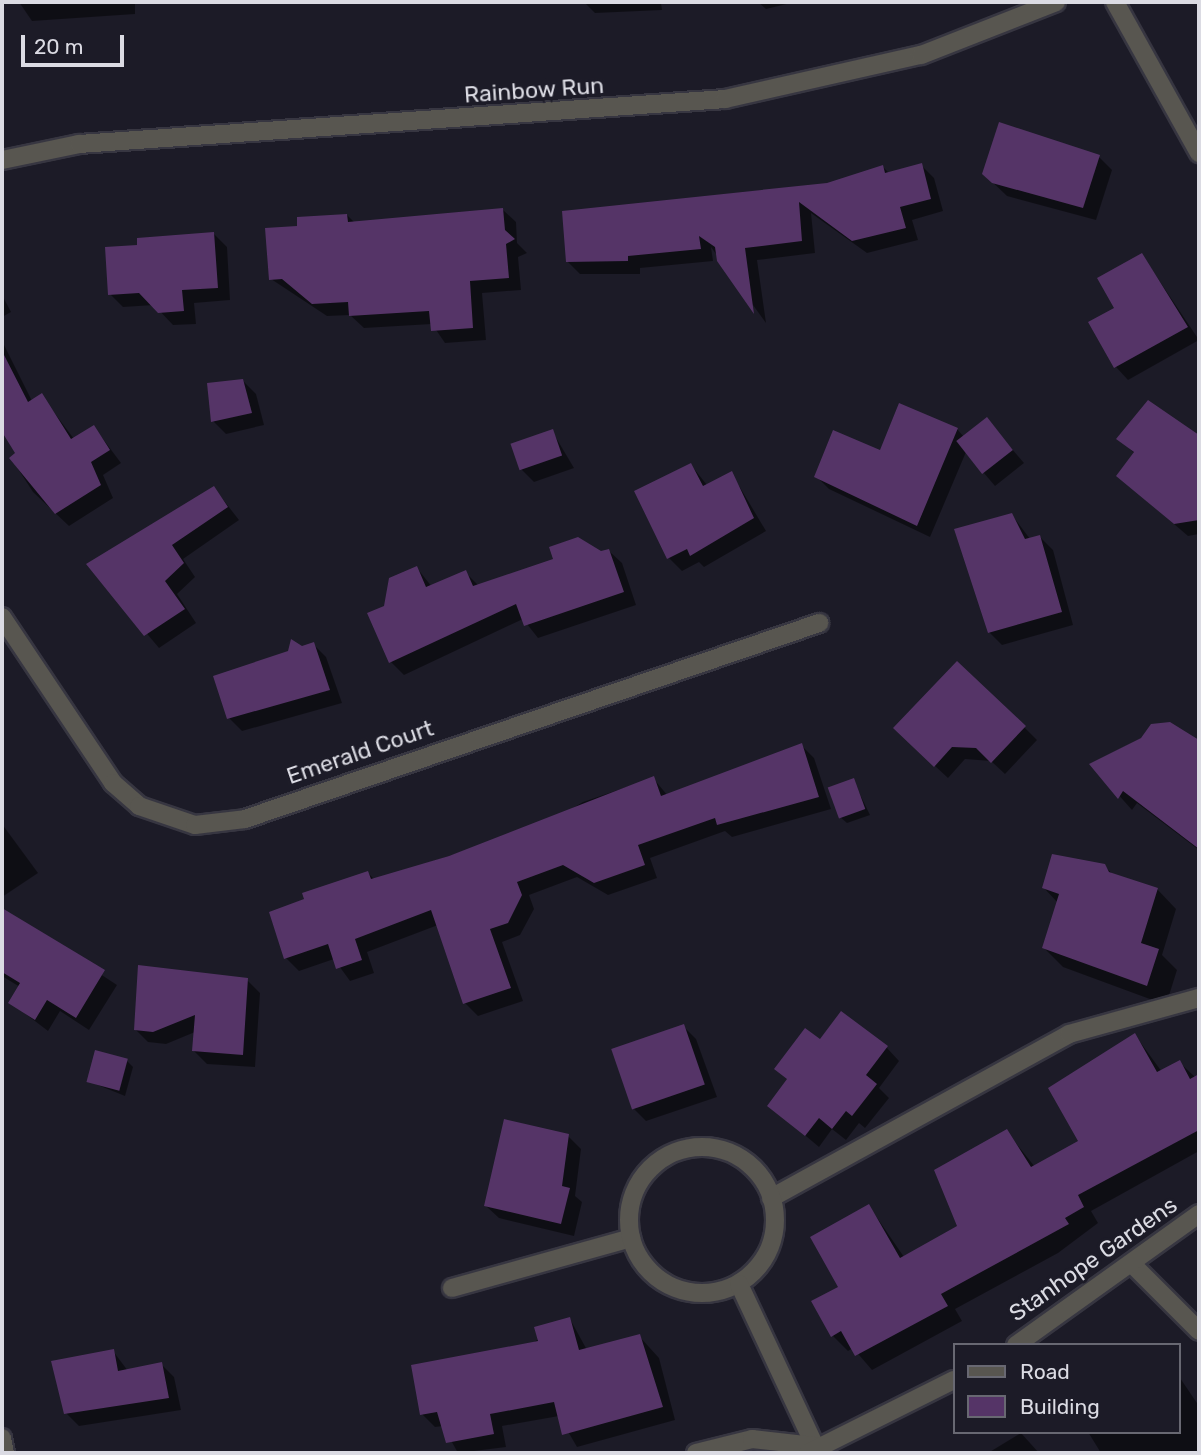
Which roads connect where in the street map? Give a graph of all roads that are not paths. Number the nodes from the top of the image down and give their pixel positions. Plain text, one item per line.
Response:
1 (1056, 2) edge
2 (1115, 2) edge
3 (1199, 153) edge
4 (2, 160) edge
5 (2, 617) edge
6 (819, 623) dead end
7 (1199, 998) edge
8 (771, 1198) junction
9 (1199, 1214) edge
10 (631, 1238) junction
11 (1133, 1265) junction
12 (739, 1284) junction
13 (452, 1288) dead end
14 (1199, 1331) edge
15 (1019, 1343) edge
16 (953, 1381) edge
17 (2, 1438) edge
18 (813, 1451) edge
19 (5, 1453) edge
20 (696, 1453) edge

1 - 4 street, Rainbow Run
2 - 3 street
5 - 6 street, Emerald Court
7 - 8 street
8 - 10 street
8 - 12 street
9 - 11 street, Stanhope Gardens
10 - 12 street
10 - 13 street
11 - 14 street
11 - 15 street, Stanhope Gardens
12 - 18 street
16 - 18 street
17 - 19 street
18 - 20 street

